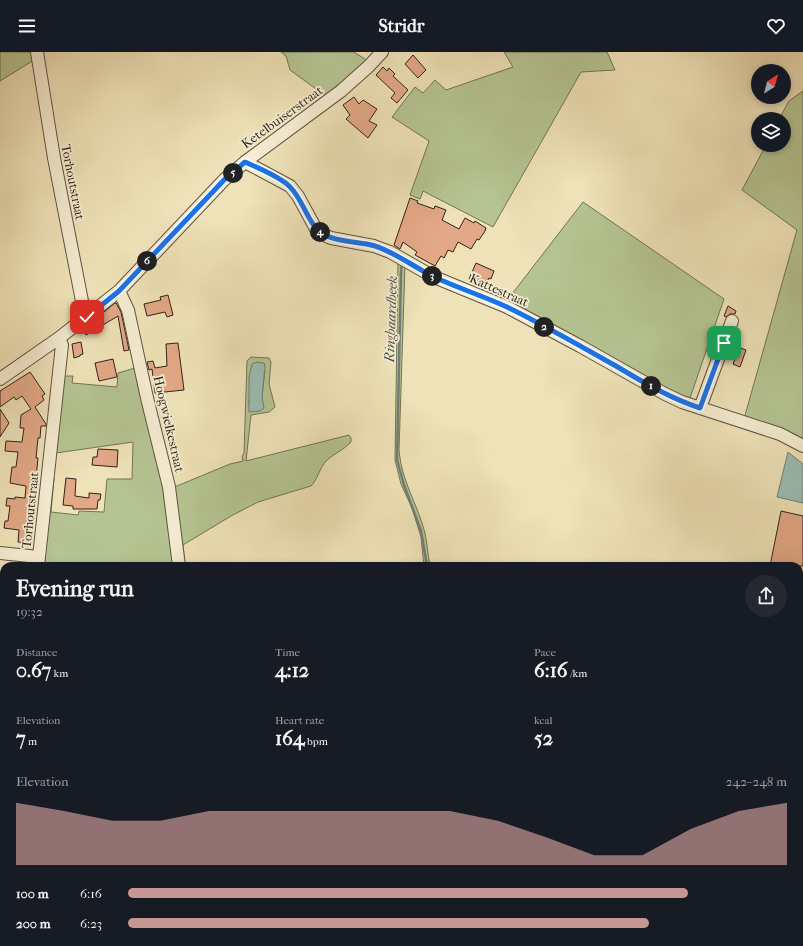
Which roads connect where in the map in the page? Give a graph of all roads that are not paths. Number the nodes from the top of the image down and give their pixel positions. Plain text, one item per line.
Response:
1 (37, 52) edge
2 (382, 52) edge
3 (245, 162) junction
4 (119, 291) junction
5 (87, 317) junction
6 (732, 321) dead end
7 (59, 338) junction
8 (0, 379) edge
9 (700, 408) junction
10 (803, 446) edge
11 (0, 553) edge
12 (39, 562) edge
13 (178, 562) edge

1 - 5 street, Torhoutstraat
2 - 3 street, Ketelbuiserstraat
3 - 4 street, Ketelbuiserstraat
3 - 9 street, Kattestraat
4 - 5 street, Ketelbuiserstraat
4 - 13 street, Hoogwielkestraat
5 - 7 street, Ketelbuiserstraat
6 - 9 street
7 - 8 street, Ketelbuiserstraat
7 - 12 street, Torhoutstraat
9 - 10 street, Kattestraat
11 - 12 street

